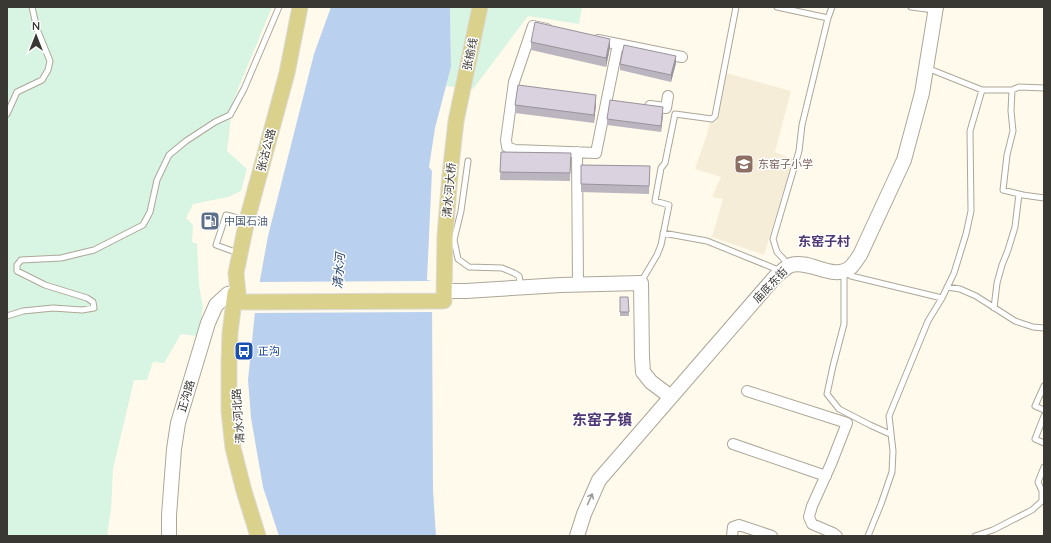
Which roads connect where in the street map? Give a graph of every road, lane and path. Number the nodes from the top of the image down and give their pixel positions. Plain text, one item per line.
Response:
1 (32, 7) edge
2 (279, 7) edge
3 (300, 7) edge
4 (480, 7) edge
5 (736, 7) edge
6 (778, 7) edge
7 (832, 7) edge
8 (911, 7) edge
9 (935, 9) edge
10 (828, 18) junction
11 (556, 31) edge
12 (587, 38) edge
13 (618, 44) junction
14 (682, 57) dead end
15 (926, 68) junction
16 (1044, 88) edge
17 (982, 90) junction
18 (1012, 90) junction
19 (668, 96) dead end
20 (460, 101) joint
21 (644, 105) edge
22 (7, 114) edge
23 (577, 152) junction
24 (468, 161) dead end
25 (1019, 194) junction
26 (1044, 198) edge
27 (247, 220) junction
28 (663, 234) junction
29 (240, 254) junction
30 (785, 269) junction
31 (844, 272) junction
32 (641, 283) junction
33 (578, 285) junction
34 (522, 287) junction
35 (947, 287) junction
36 (439, 293) junction
37 (243, 297) junction
38 (942, 298) junction
39 (994, 308) junction
40 (7, 316) edge
41 (1044, 328) edge
42 (1044, 386) edge
43 (747, 391) dead end
44 (671, 397) junction
45 (1044, 410) edge
46 (1044, 416) edge
47 (890, 434) junction
48 (1044, 443) edge
49 (733, 444) dead end
50 (1044, 467) edge
51 (826, 476) junction
52 (169, 536) edge
53 (176, 536) edge
54 (258, 536) edge
55 (264, 536) edge
56 (577, 536) edge
57 (732, 536) edge
58 (772, 536) edge
59 (836, 536) edge
60 (868, 536) edge
61 (975, 536) edge

1 - 22 lane
2 - 40 lane
3 - 27 main road, 张沽公路
4 - 20 main road, 张榆线
5 - 28 lane
6 - 10 lane
7 - 10 lane
8 - 9 lane
9 - 15 street
10 - 30 lane
11 - 23 street
12 - 13 street
13 - 14 street
13 - 23 street
15 - 17 lane
15 - 31 street
16 - 18 lane
17 - 18 lane
17 - 35 lane
18 - 25 lane
19 - 21 street
20 - 36 main road, 清水河大桥
23 - 33 street
24 - 34 lane
25 - 26 lane
25 - 39 lane
27 - 29 main road, 张沽公路
27 - 29 lane
28 - 30 lane
28 - 32 lane
29 - 37 main road, 张沽公路
30 - 31 street, 庙底东街
30 - 44 street, 庙底东街
31 - 38 lane
31 - 47 lane
32 - 33 street
32 - 44 street
33 - 34 street
34 - 36 street
35 - 38 lane
35 - 39 lane
36 - 37 main road
37 - 52 street, 正沟路
37 - 53 street, 正沟路
37 - 54 main road, 清水河北路
37 - 55 main road, 清水河北路
38 - 47 lane
39 - 41 lane
42 - 45 lane
43 - 51 street
56 -> 44 street, 庙底东街
46 - 48 lane
47 - 60 lane
49 - 51 street
50 - 61 lane
51 - 59 street
57 - 58 street

